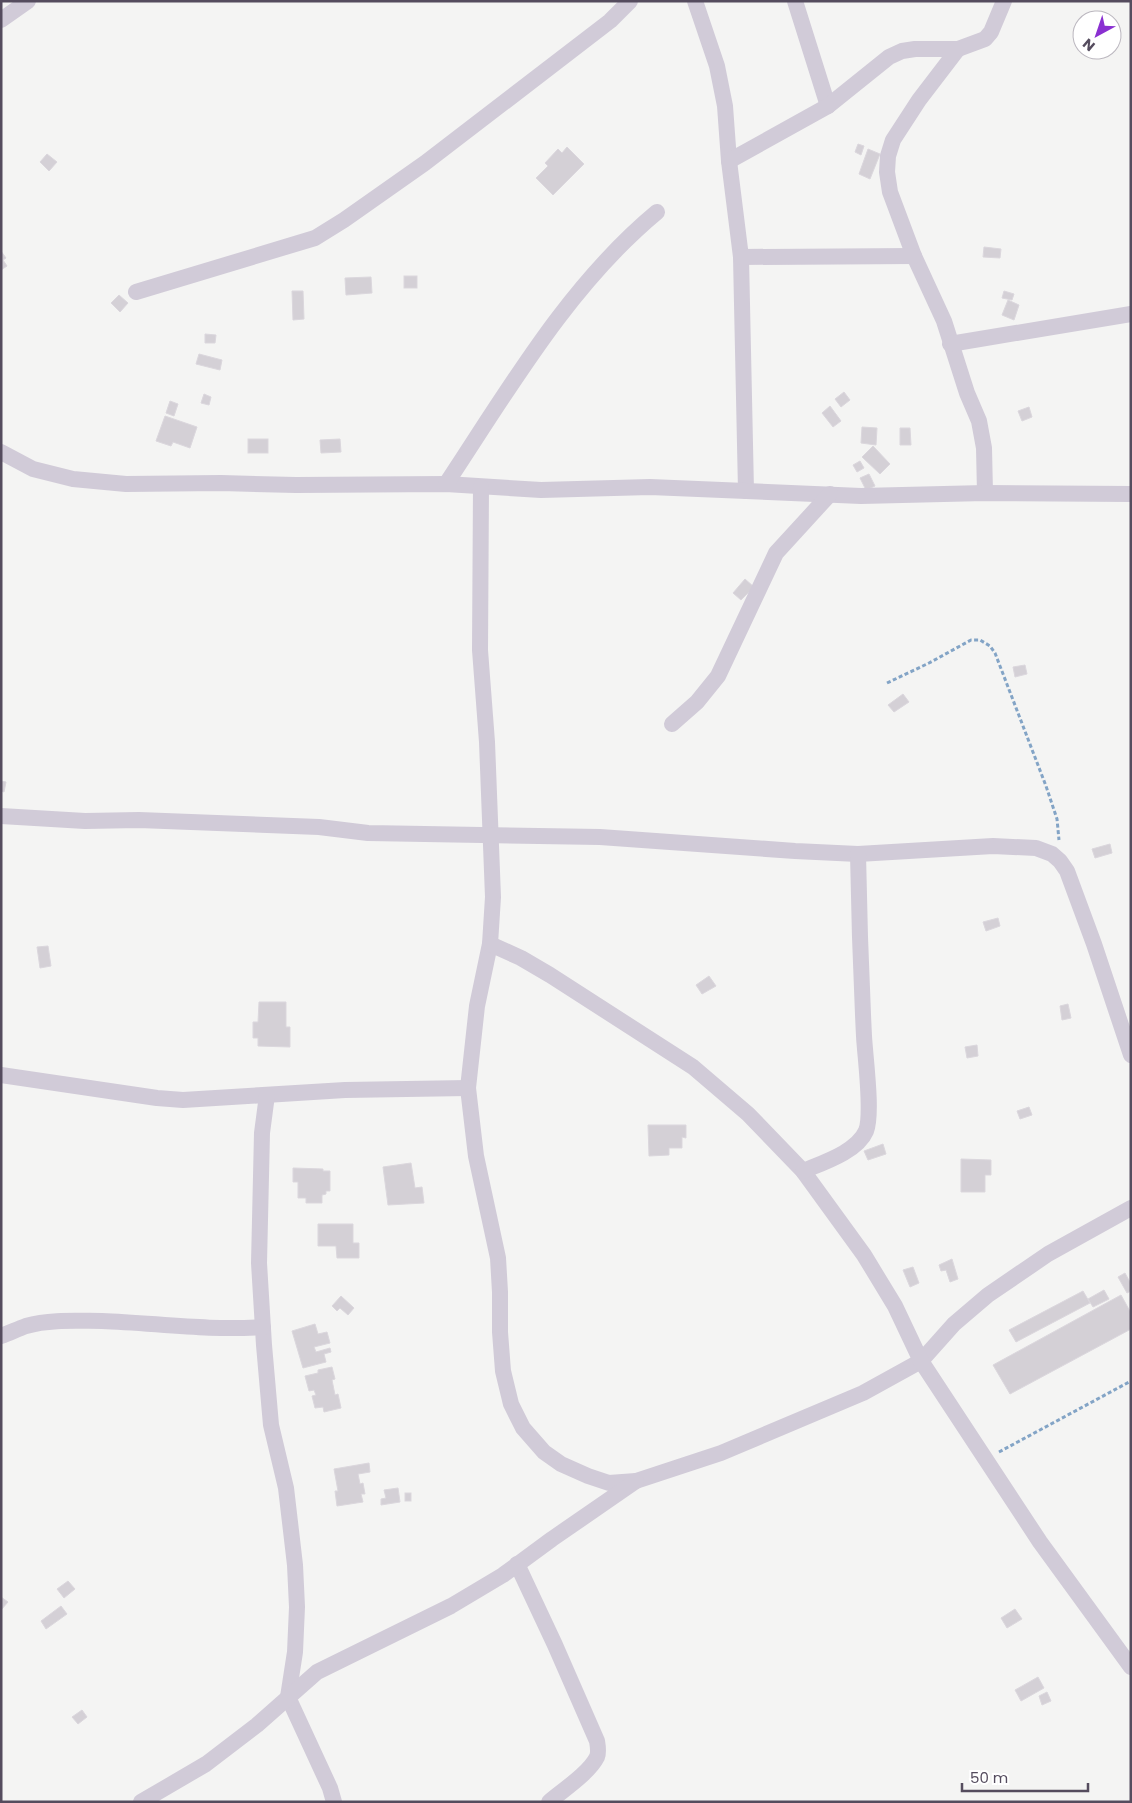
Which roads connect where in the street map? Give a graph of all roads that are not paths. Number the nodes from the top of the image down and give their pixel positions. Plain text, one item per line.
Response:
1 (28, 1) edge
2 (630, 1) edge
3 (695, 1) edge
4 (795, 1) edge
5 (1004, 1) edge
6 (1, 20) edge
7 (958, 49) junction
8 (828, 106) junction
9 (728, 161) junction
10 (657, 212) dead end
11 (914, 256) junction
12 (741, 257) junction
13 (136, 292) dead end
14 (1131, 314) edge
15 (950, 344) junction
16 (1, 452) edge
17 (446, 484) junction
18 (481, 486) junction
19 (746, 491) junction
20 (985, 493) junction
21 (830, 494) junction
22 (1131, 494) edge
23 (672, 724) dead end
24 (1, 816) edge
25 (490, 836) junction
26 (858, 854) junction
27 (490, 944) junction
28 (1131, 1055) edge
29 (1, 1074) edge
30 (468, 1088) junction
31 (267, 1096) junction
32 (803, 1171) junction
33 (1131, 1208) edge
34 (263, 1327) junction
35 (1, 1336) edge
36 (921, 1361) junction
37 (636, 1482) junction
38 (517, 1564) junction
39 (1131, 1667) edge
40 (288, 1697) junction
41 (141, 1802) edge
42 (334, 1802) edge
43 (550, 1802) edge

1 - 6 street
2 - 13 street
3 - 9 street
4 - 8 street
5 - 7 street
7 - 8 street
7 - 11 street
8 - 9 street
9 - 12 street
10 - 17 street
11 - 12 street
11 - 15 street
12 - 19 street
14 - 15 street
15 - 20 street
16 - 17 street
17 - 18 street
18 - 19 street
18 - 25 street
19 - 21 street
20 - 21 street
20 - 22 street
21 - 23 street
24 - 25 street
25 - 26 street
25 - 27 street
26 - 28 street
26 - 32 street
27 - 30 street
27 - 32 street
29 - 31 street
30 - 31 street
30 - 37 street
31 - 34 street
32 - 36 street
33 - 36 street
34 - 35 street
34 - 40 street
36 - 37 street
36 - 39 street
37 - 38 street
38 - 40 street
38 - 43 street
40 - 41 street
40 - 42 street

